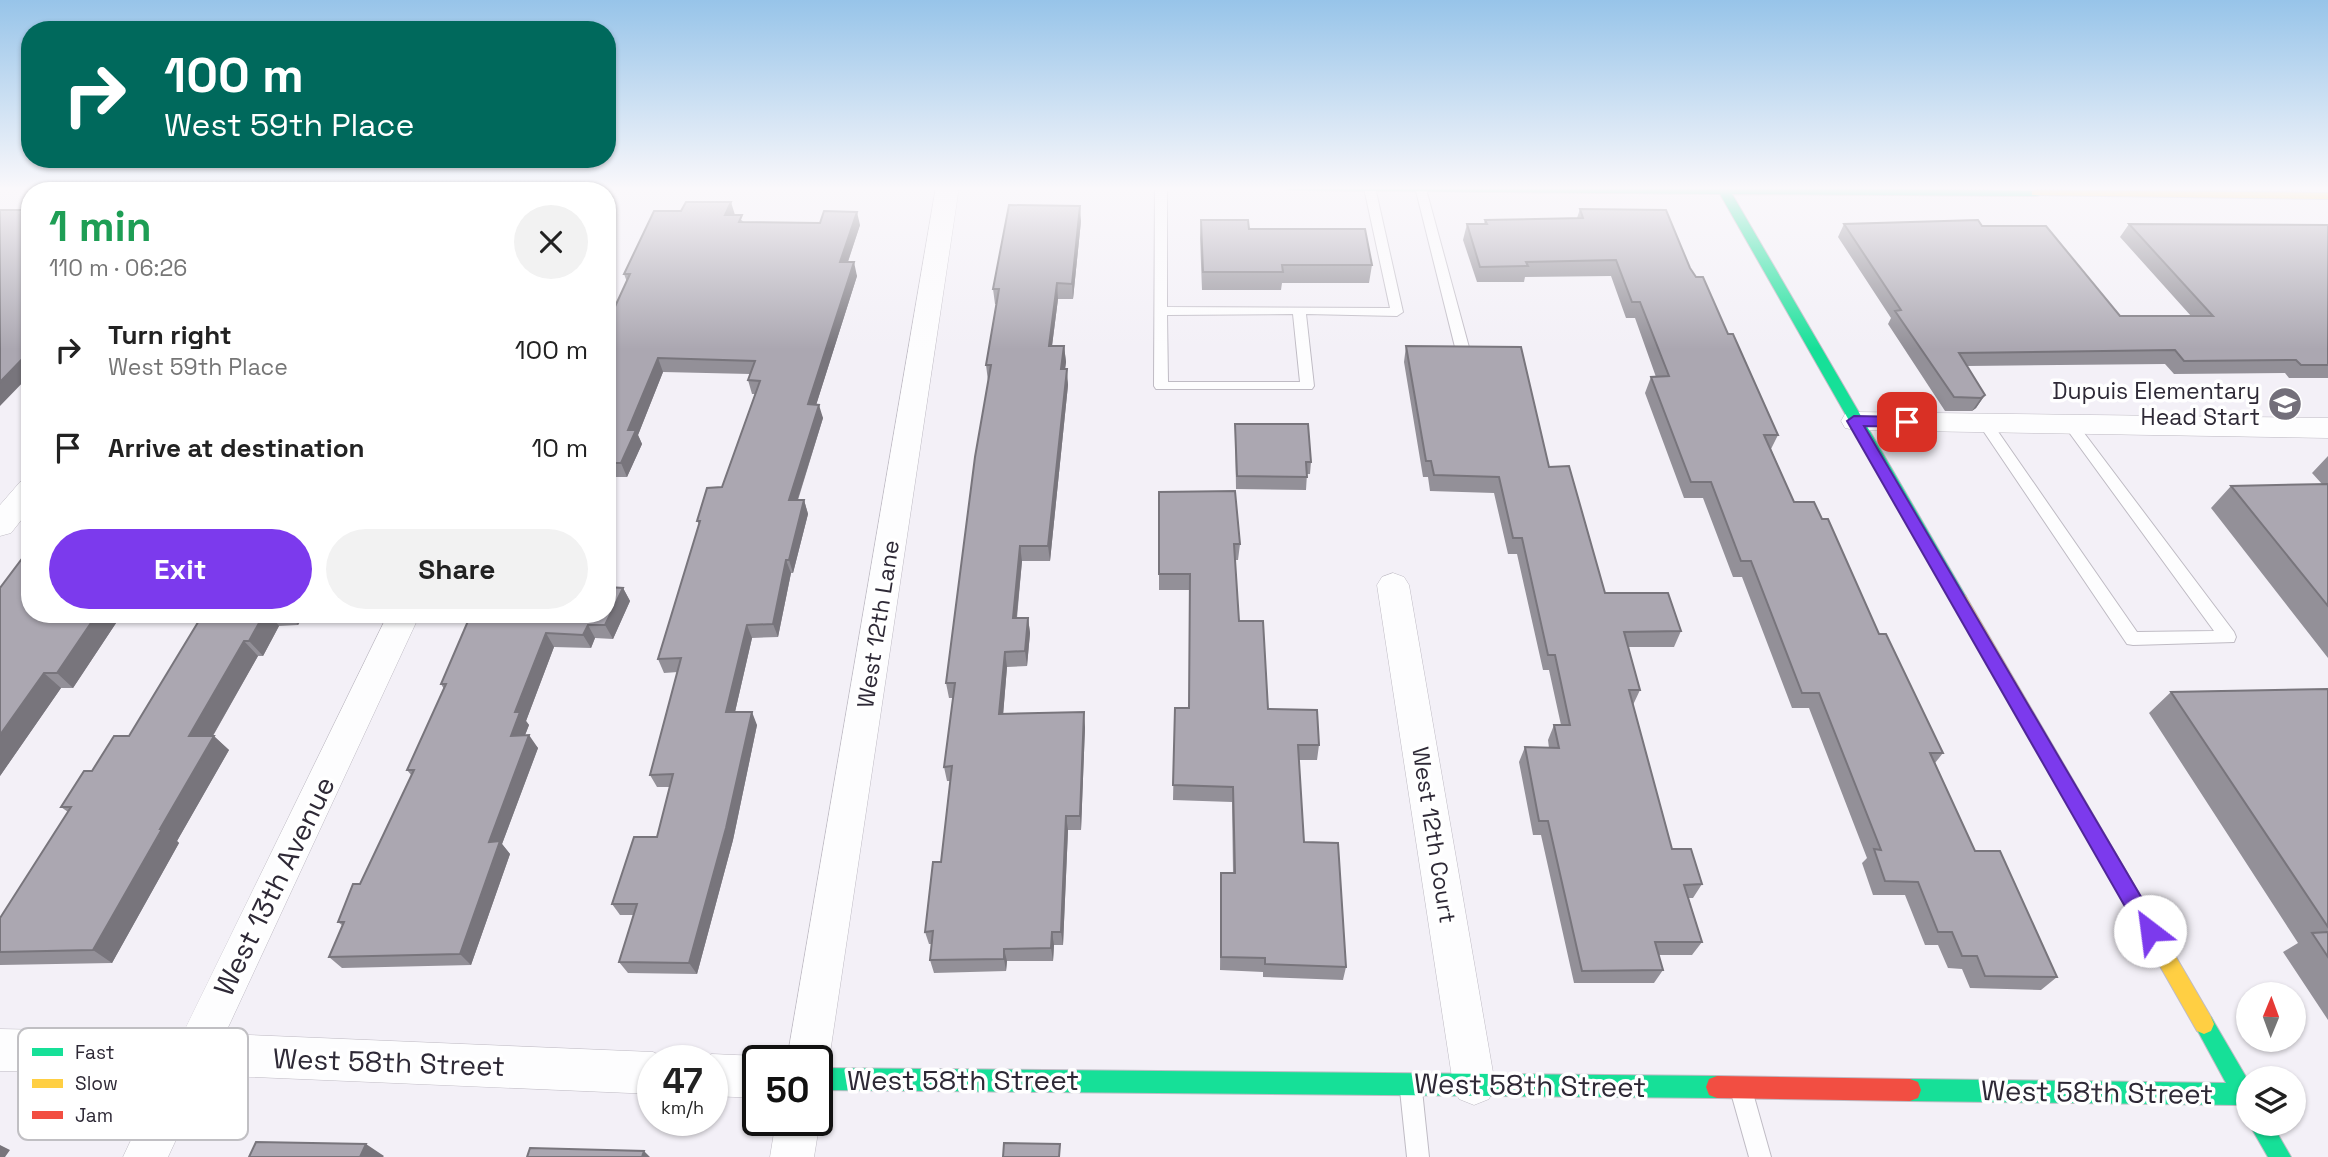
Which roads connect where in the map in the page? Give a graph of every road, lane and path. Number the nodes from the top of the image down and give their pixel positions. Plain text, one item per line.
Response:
1 (939, 241) edge
2 (1161, 241) edge
3 (1382, 241) edge
4 (1434, 241) edge
5 (1753, 241) edge
6 (1299, 310) junction
7 (1161, 311) junction
8 (1463, 351) edge
9 (1854, 421) junction
10 (1985, 423) junction
11 (2070, 424) junction
12 (2328, 428) edge
13 (21, 500) edge
14 (0, 525) edge
15 (1393, 585) dead end
16 (400, 623) edge
17 (206, 1028) edge
18 (810, 1045) edge
19 (0, 1050) edge
20 (18, 1050) edge
21 (248, 1056) edge
22 (637, 1072) edge
23 (833, 1079) edge
24 (2236, 1082) edge
25 (1410, 1083) junction
26 (1474, 1084) junction
27 (1740, 1087) junction
28 (2236, 1099) edge
29 (795, 1136) edge
30 (2267, 1136) edge
31 (153, 1140) edge
32 (145, 1157) edge
33 (792, 1157) edge
34 (1418, 1157) edge
35 (1760, 1157) edge
36 (2280, 1157) edge

1 - 18 street, West 12th Lane
2 - 7 lane
3 - 6 lane
4 - 8 lane
5 - 9 street
6 - 7 lane
6 - 7 lane
9 - 10 street
9 - 24 street
10 - 11 street
10 - 11 lane
11 - 12 street
13 - 14 street
15 - 26 street, West 12th Court
16 - 17 street, West 13th Avenue
19 - 20 street, West 58th Street
21 - 22 street, West 58th Street
23 - 25 street, West 58th Street
25 - 26 street, West 58th Street
25 - 34 lane
26 - 27 street, West 58th Street
27 - 28 street, West 58th Street
27 - 35 lane
29 - 33 street
30 - 36 street
31 - 32 street, West 13th Avenue

